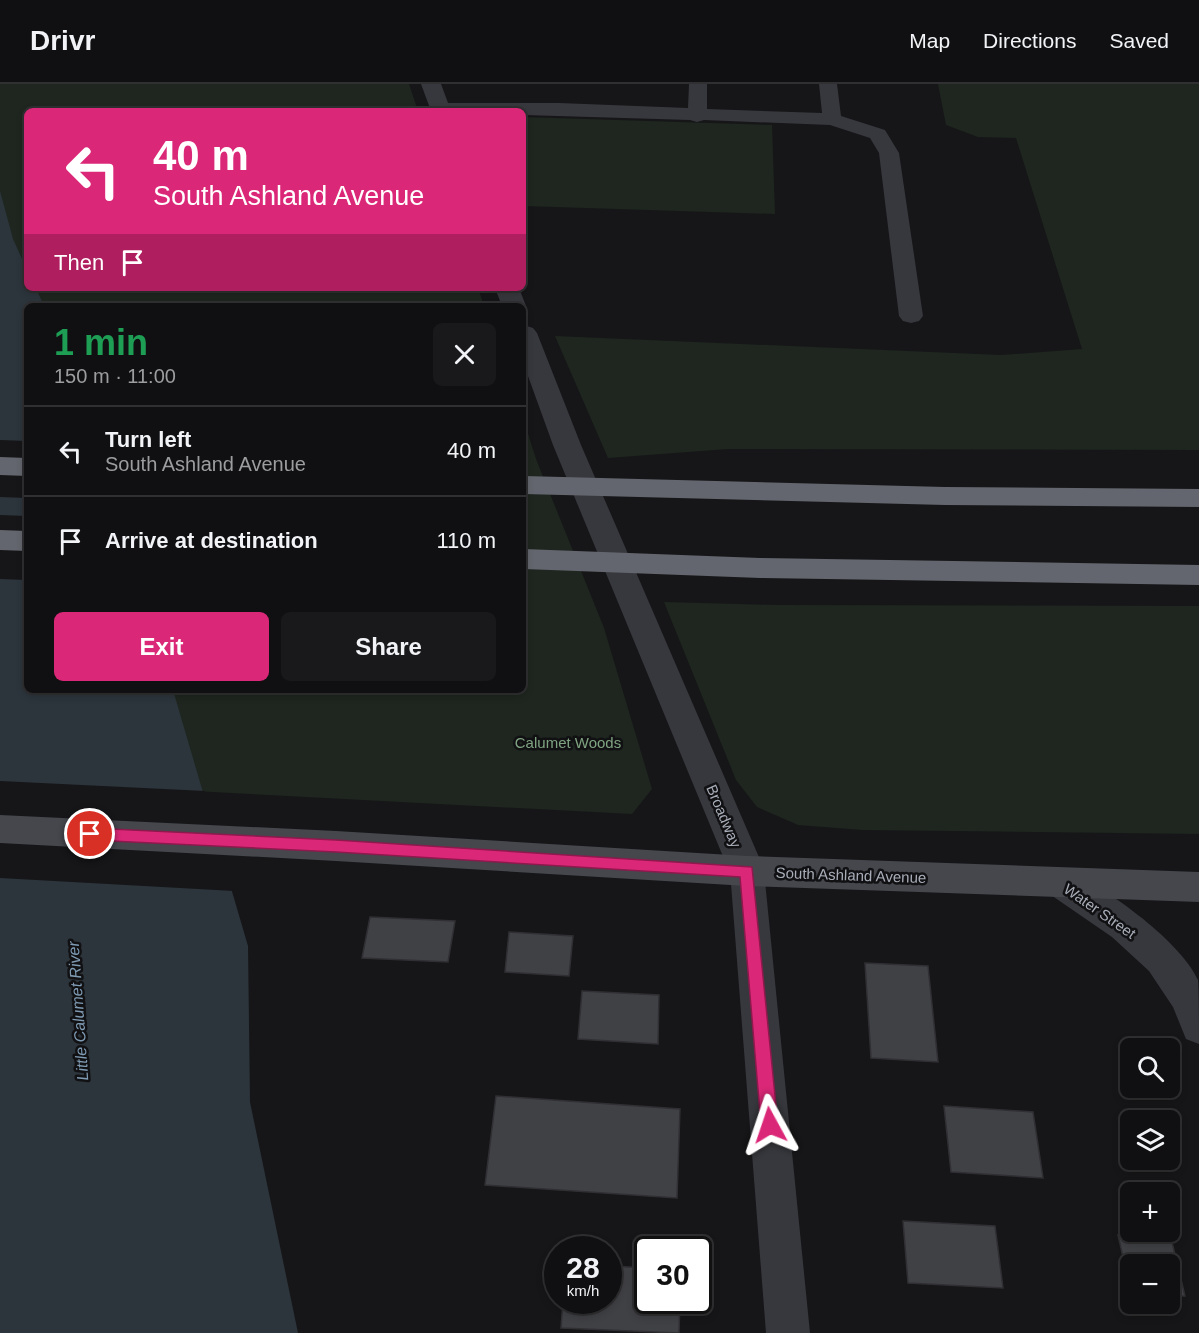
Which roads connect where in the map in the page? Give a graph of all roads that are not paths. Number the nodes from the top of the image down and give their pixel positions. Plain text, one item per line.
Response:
1 (431, 84) edge
2 (698, 84) edge
3 (828, 84) edge
4 (440, 108) edge
5 (468, 108) edge
6 (697, 116) junction
7 (832, 118) junction
8 (911, 316) dead end
9 (526, 338) edge
10 (0, 466) edge
11 (24, 467) edge
12 (526, 485) edge
13 (1199, 498) edge
14 (0, 540) edge
15 (24, 541) edge
16 (526, 559) edge
17 (1199, 575) edge
18 (0, 829) edge
19 (747, 871) junction
20 (1059, 882) junction
21 (1199, 887) edge
22 (1199, 1027) edge
23 (788, 1333) edge

1 - 4 street
2 - 6 street
3 - 7 street
5 - 6 street
6 - 7 street
7 - 8 street
9 - 19 street, Broadway
10 - 11 highway
12 - 13 highway
14 - 15 highway
16 - 17 highway
18 - 19 main road, South Ashland Avenue
19 - 20 main road, South Ashland Avenue
19 - 23 street, Broadway
20 - 21 main road, South Ashland Avenue
20 - 22 street, Water Street

